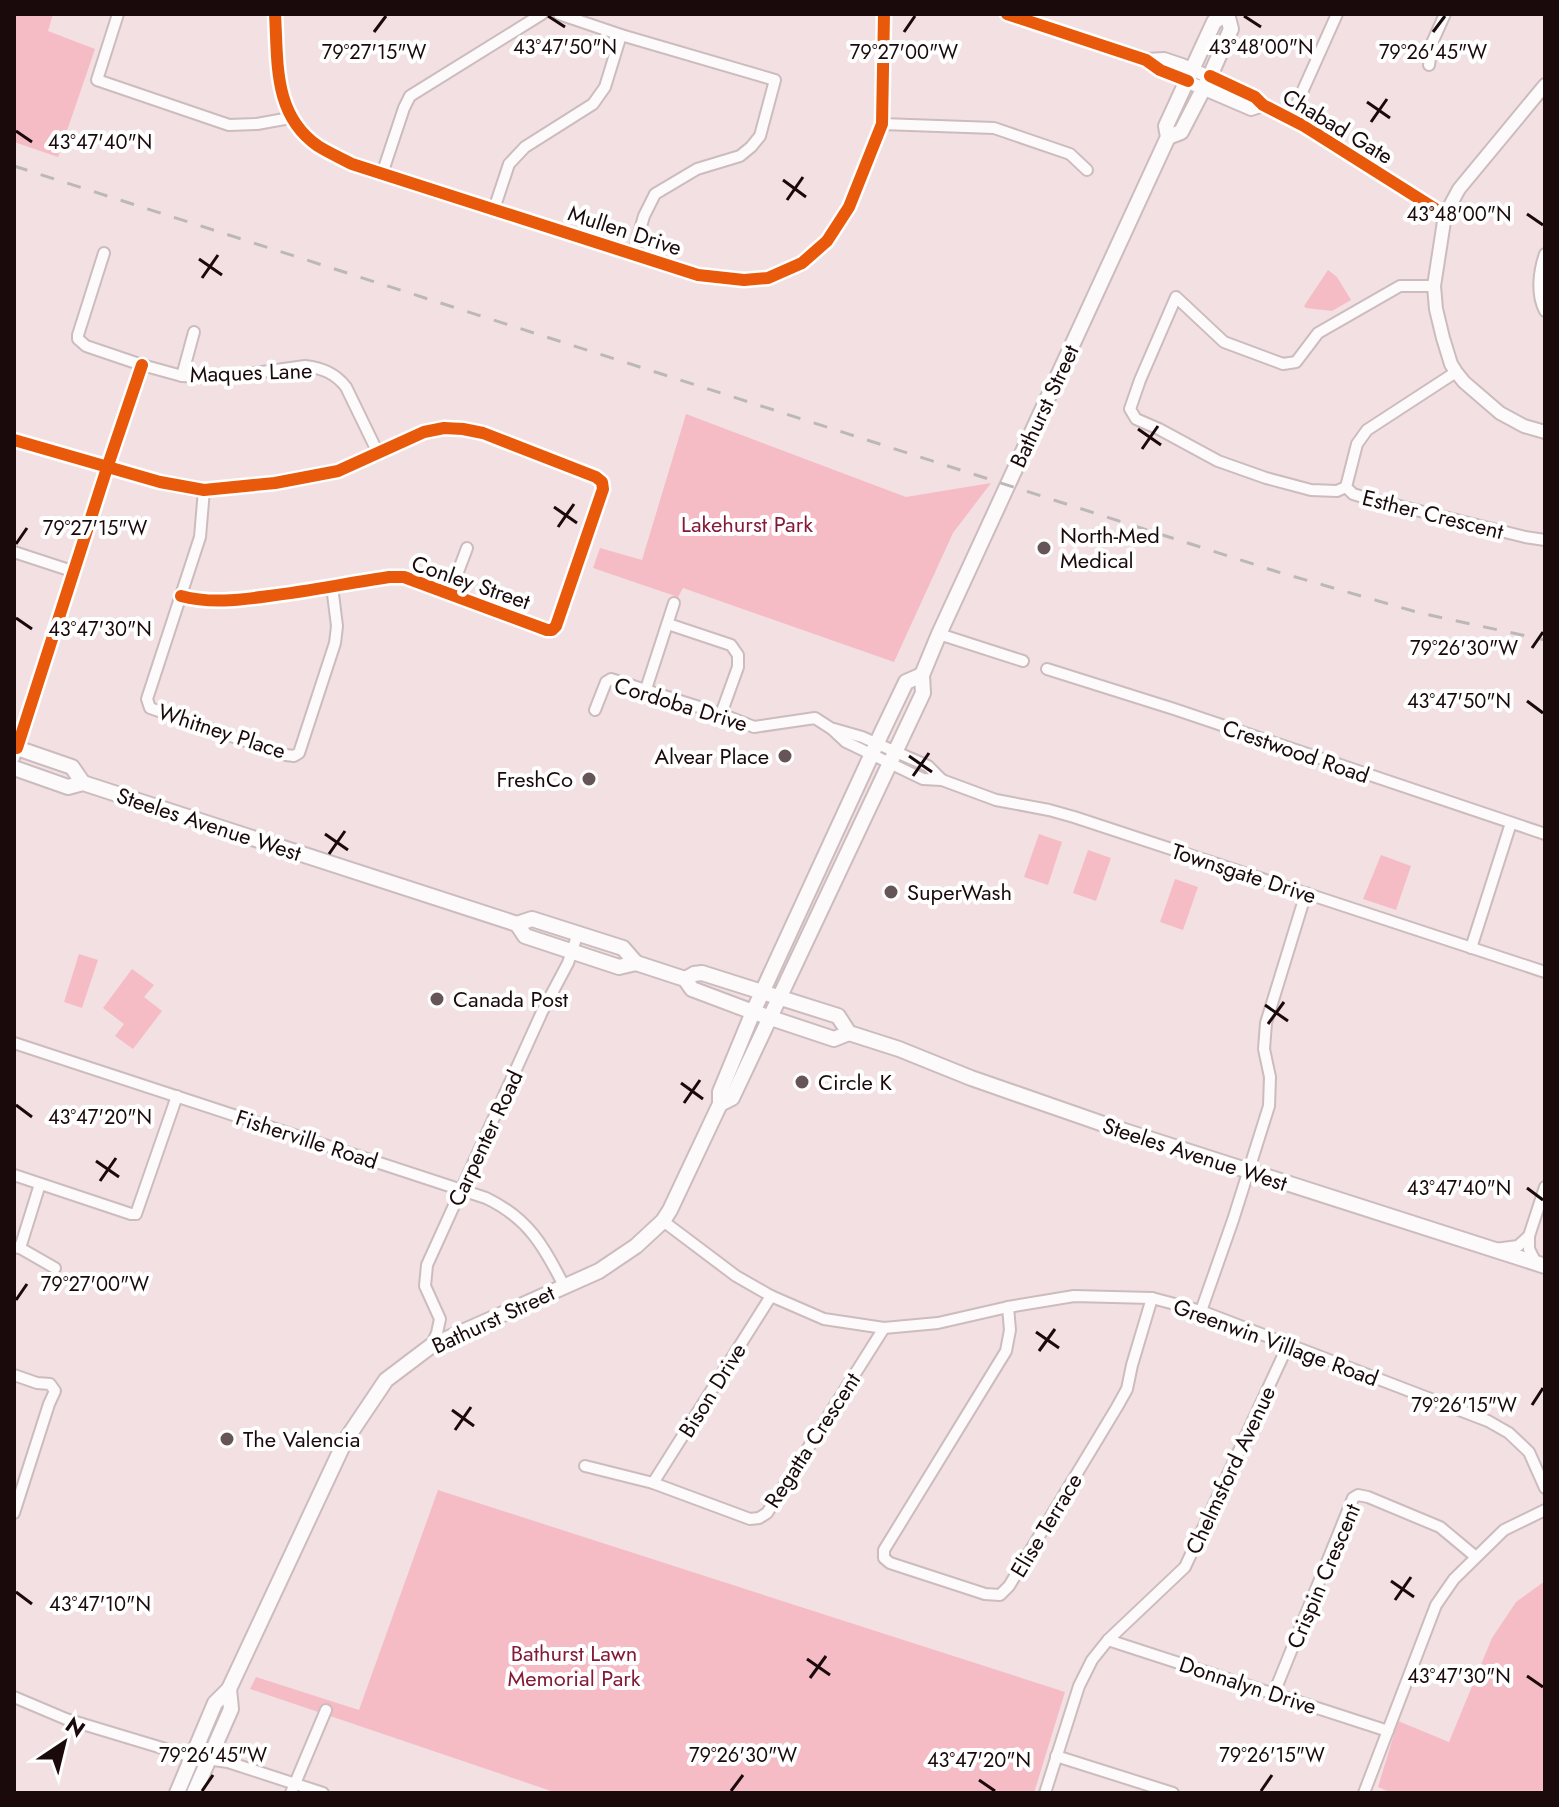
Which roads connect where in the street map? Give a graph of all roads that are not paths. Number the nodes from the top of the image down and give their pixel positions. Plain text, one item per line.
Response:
1 (118, 14) edge
2 (275, 14) edge
3 (542, 14) edge
4 (559, 14) edge
5 (884, 14) edge
6 (895, 14) edge
7 (1007, 14) edge
8 (1226, 14) edge
9 (1337, 14) edge
10 (1445, 14) edge
11 (621, 35) junction
12 (1429, 65) dead end
13 (1191, 75) junction
14 (1206, 82) junction
15 (1545, 85) edge
16 (290, 118) junction
17 (1292, 119) junction
18 (882, 124) junction
19 (1168, 137) junction
20 (1087, 170) dead end
21 (382, 174) junction
22 (494, 209) junction
23 (1445, 215) junction
24 (104, 253) dead end
25 (633, 254) junction
26 (1545, 254) edge
27 (1434, 286) junction
28 (1545, 311) edge
29 (194, 332) dead end
30 (142, 365) junction
31 (1456, 372) junction
32 (182, 376) junction
33 (1545, 432) edge
34 (14, 440) edge
35 (378, 453) junction
36 (107, 468) junction
37 (1346, 487) junction
38 (204, 490) junction
39 (1545, 540) edge
40 (467, 548) dead end
41 (14, 552) edge
42 (75, 572) junction
43 (332, 586) junction
44 (450, 593) junction
45 (181, 596) junction
46 (674, 603) dead end
47 (668, 624) junction
48 (939, 634) junction
49 (1023, 661) dead end
50 (1047, 669) dead end
51 (922, 675) junction
52 (646, 689) junction
53 (595, 710) dead end
54 (721, 714) junction
55 (874, 749) junction
56 (15, 751) edge
57 (894, 758) junction
58 (14, 768) edge
59 (83, 783) junction
60 (1511, 823) junction
61 (1545, 834) edge
62 (1306, 893) junction
63 (517, 924) junction
64 (578, 933) junction
65 (1471, 948) junction
66 (573, 951) junction
67 (636, 963) junction
68 (1545, 972) edge
69 (685, 979) junction
70 (763, 992) junction
71 (780, 998) junction
72 (753, 1012) junction
73 (770, 1018) junction
74 (849, 1033) junction
75 (14, 1043) edge
76 (177, 1096) junction
77 (720, 1104) junction
78 (1248, 1171) junction
79 (14, 1175) edge
80 (40, 1184) junction
81 (1545, 1187) edge
82 (461, 1190) junction
83 (663, 1221) junction
84 (1529, 1236) junction
85 (17, 1248) edge
86 (1494, 1249) junction
87 (1541, 1264) edge
88 (55, 1268) dead end
89 (564, 1286) junction
90 (771, 1296) junction
91 (1152, 1298) junction
92 (1008, 1307) junction
93 (1201, 1311) junction
94 (884, 1328) junction
95 (1289, 1343) junction
96 (431, 1346) junction
97 (14, 1375) edge
98 (585, 1466) dead end
99 (653, 1483) junction
100 (1545, 1488) edge
101 (1545, 1510) edge
102 (14, 1513) edge
103 (1476, 1557) junction
104 (1108, 1640) junction
105 (229, 1689) junction
106 (1274, 1693) junction
107 (14, 1697) edge
108 (326, 1710) dead end
109 (1388, 1731) junction
110 (1056, 1756) junction
111 (192, 1757) junction
112 (209, 1761) junction
113 (293, 1789) edge
114 (177, 1793) edge
115 (194, 1793) edge
116 (323, 1793) edge
117 (1045, 1793) edge
118 (1173, 1793) edge
119 (1364, 1793) edge

1 - 16 street
2 - 16 street, Mullen Drive
3 - 21 street
4 - 11 street
5 - 6 street
5 - 18 street, Mullen Drive
7 - 13 street, Chabad Gate
8 - 13 main road, Bathurst Street
8 - 14 main road, Bathurst Street
9 - 17 street
10 - 12 street
11 - 22 street
11 - 25 street
13 - 14 street, Chabad Gate
13 - 19 main road, Bathurst Street
14 - 17 street, Chabad Gate
14 - 19 main road, Bathurst Street
15 - 23 street
16 - 21 street, Mullen Drive
17 - 23 street, Chabad Gate
18 - 20 street
18 - 25 street, Mullen Drive
19 - 48 main road, Bathurst Street
21 - 22 street, Mullen Drive
22 - 25 street, Mullen Drive
23 - 27 street
24 - 30 street, Maques Lane
26 - 28 street
27 - 31 street
27 - 37 street
29 - 32 street
30 - 32 street, Maques Lane
30 - 36 street
31 - 33 street
31 - 37 street, Esther Crescent
32 - 35 street, Maques Lane
34 - 36 street, Conley Street
35 - 38 street, Conley Street
35 - 44 street, Conley Street
36 - 38 street, Conley Street
36 - 42 street
37 - 39 street, Esther Crescent
38 - 45 street, Whitney Place
40 - 44 street
41 - 42 street
42 - 56 street
43 - 44 street, Conley Street
43 - 45 street, Conley Street
43 - 45 street, Whitney Place
46 - 47 street
47 - 52 street
47 - 54 street
48 - 49 street
48 - 51 main road, Bathurst Street
50 - 60 street, Crestwood Road
51 - 55 main road, Bathurst Street
51 - 57 main road, Bathurst Street
52 - 53 street, Cordoba Drive
52 - 54 street, Cordoba Drive
54 - 55 street, Cordoba Drive
55 - 57 street, Townsgate Drive
55 - 70 main road, Bathurst Street
56 - 59 main road, Steeles Avenue West
57 - 62 street, Townsgate Drive
57 - 71 main road, Bathurst Street
58 - 59 main road, Steeles Avenue West
59 - 63 main road, Steeles Avenue West
60 - 61 street, Crestwood Road
60 - 65 street
62 - 65 street, Townsgate Drive
62 - 78 street
63 - 64 main road, Steeles Avenue West
63 - 66 main road, Steeles Avenue West
64 - 66 street, Carpenter Road
64 - 67 main road, Steeles Avenue West
65 - 68 street, Townsgate Drive
66 - 67 main road, Steeles Avenue West
66 - 82 street, Carpenter Road
67 - 69 main road, Steeles Avenue West
69 - 70 main road, Steeles Avenue West
69 - 72 main road, Steeles Avenue West
70 - 71 main road, Steeles Avenue West
70 - 72 main road, Bathurst Street
71 - 73 main road, Bathurst Street
71 - 74 main road, Steeles Avenue West
72 - 73 main road, Steeles Avenue West
72 - 77 main road, Bathurst Street
73 - 74 main road, Steeles Avenue West
73 - 77 main road, Bathurst Street
74 - 78 main road, Steeles Avenue West
75 - 76 street, Fisherville Road
76 - 80 street
76 - 82 street, Fisherville Road
77 - 83 main road, Bathurst Street
78 - 86 main road, Steeles Avenue West
78 - 93 street
79 - 80 street
80 - 85 street
81 - 84 street
82 - 89 street, Fisherville Road
82 - 96 street, Carpenter Road
83 - 89 main road, Bathurst Street
83 - 90 street, Greenwin Village Road
84 - 86 street
84 - 87 street
85 - 88 street
86 - 87 main road, Steeles Avenue West
89 - 96 main road, Bathurst Street
90 - 94 street, Greenwin Village Road
90 - 99 street, Bison Drive
91 - 92 street, Greenwin Village Road
91 - 92 street, Elise Terrace
91 - 93 street, Greenwin Village Road
92 - 94 street, Greenwin Village Road
93 - 95 street, Greenwin Village Road
94 - 99 street, Regatta Crescent
95 - 100 street, Greenwin Village Road
95 - 104 street, Chelmsford Avenue
96 - 105 main road, Bathurst Street
97 - 102 street
98 - 99 street, Regatta Crescent
101 - 103 street
103 - 106 street, Crispin Crescent
103 - 109 street
104 - 106 street, Donnalyn Drive
104 - 110 street, Chelmsford Avenue
105 - 111 main road, Bathurst Street
105 - 112 main road, Bathurst Street
106 - 109 street, Donnalyn Drive
107 - 111 street
108 - 113 street
109 - 119 street
110 - 117 street, Chelmsford Avenue
110 - 118 street
111 - 112 street
111 - 114 main road, Bathurst Street
112 - 113 street
112 - 115 main road, Bathurst Street
113 - 116 street

